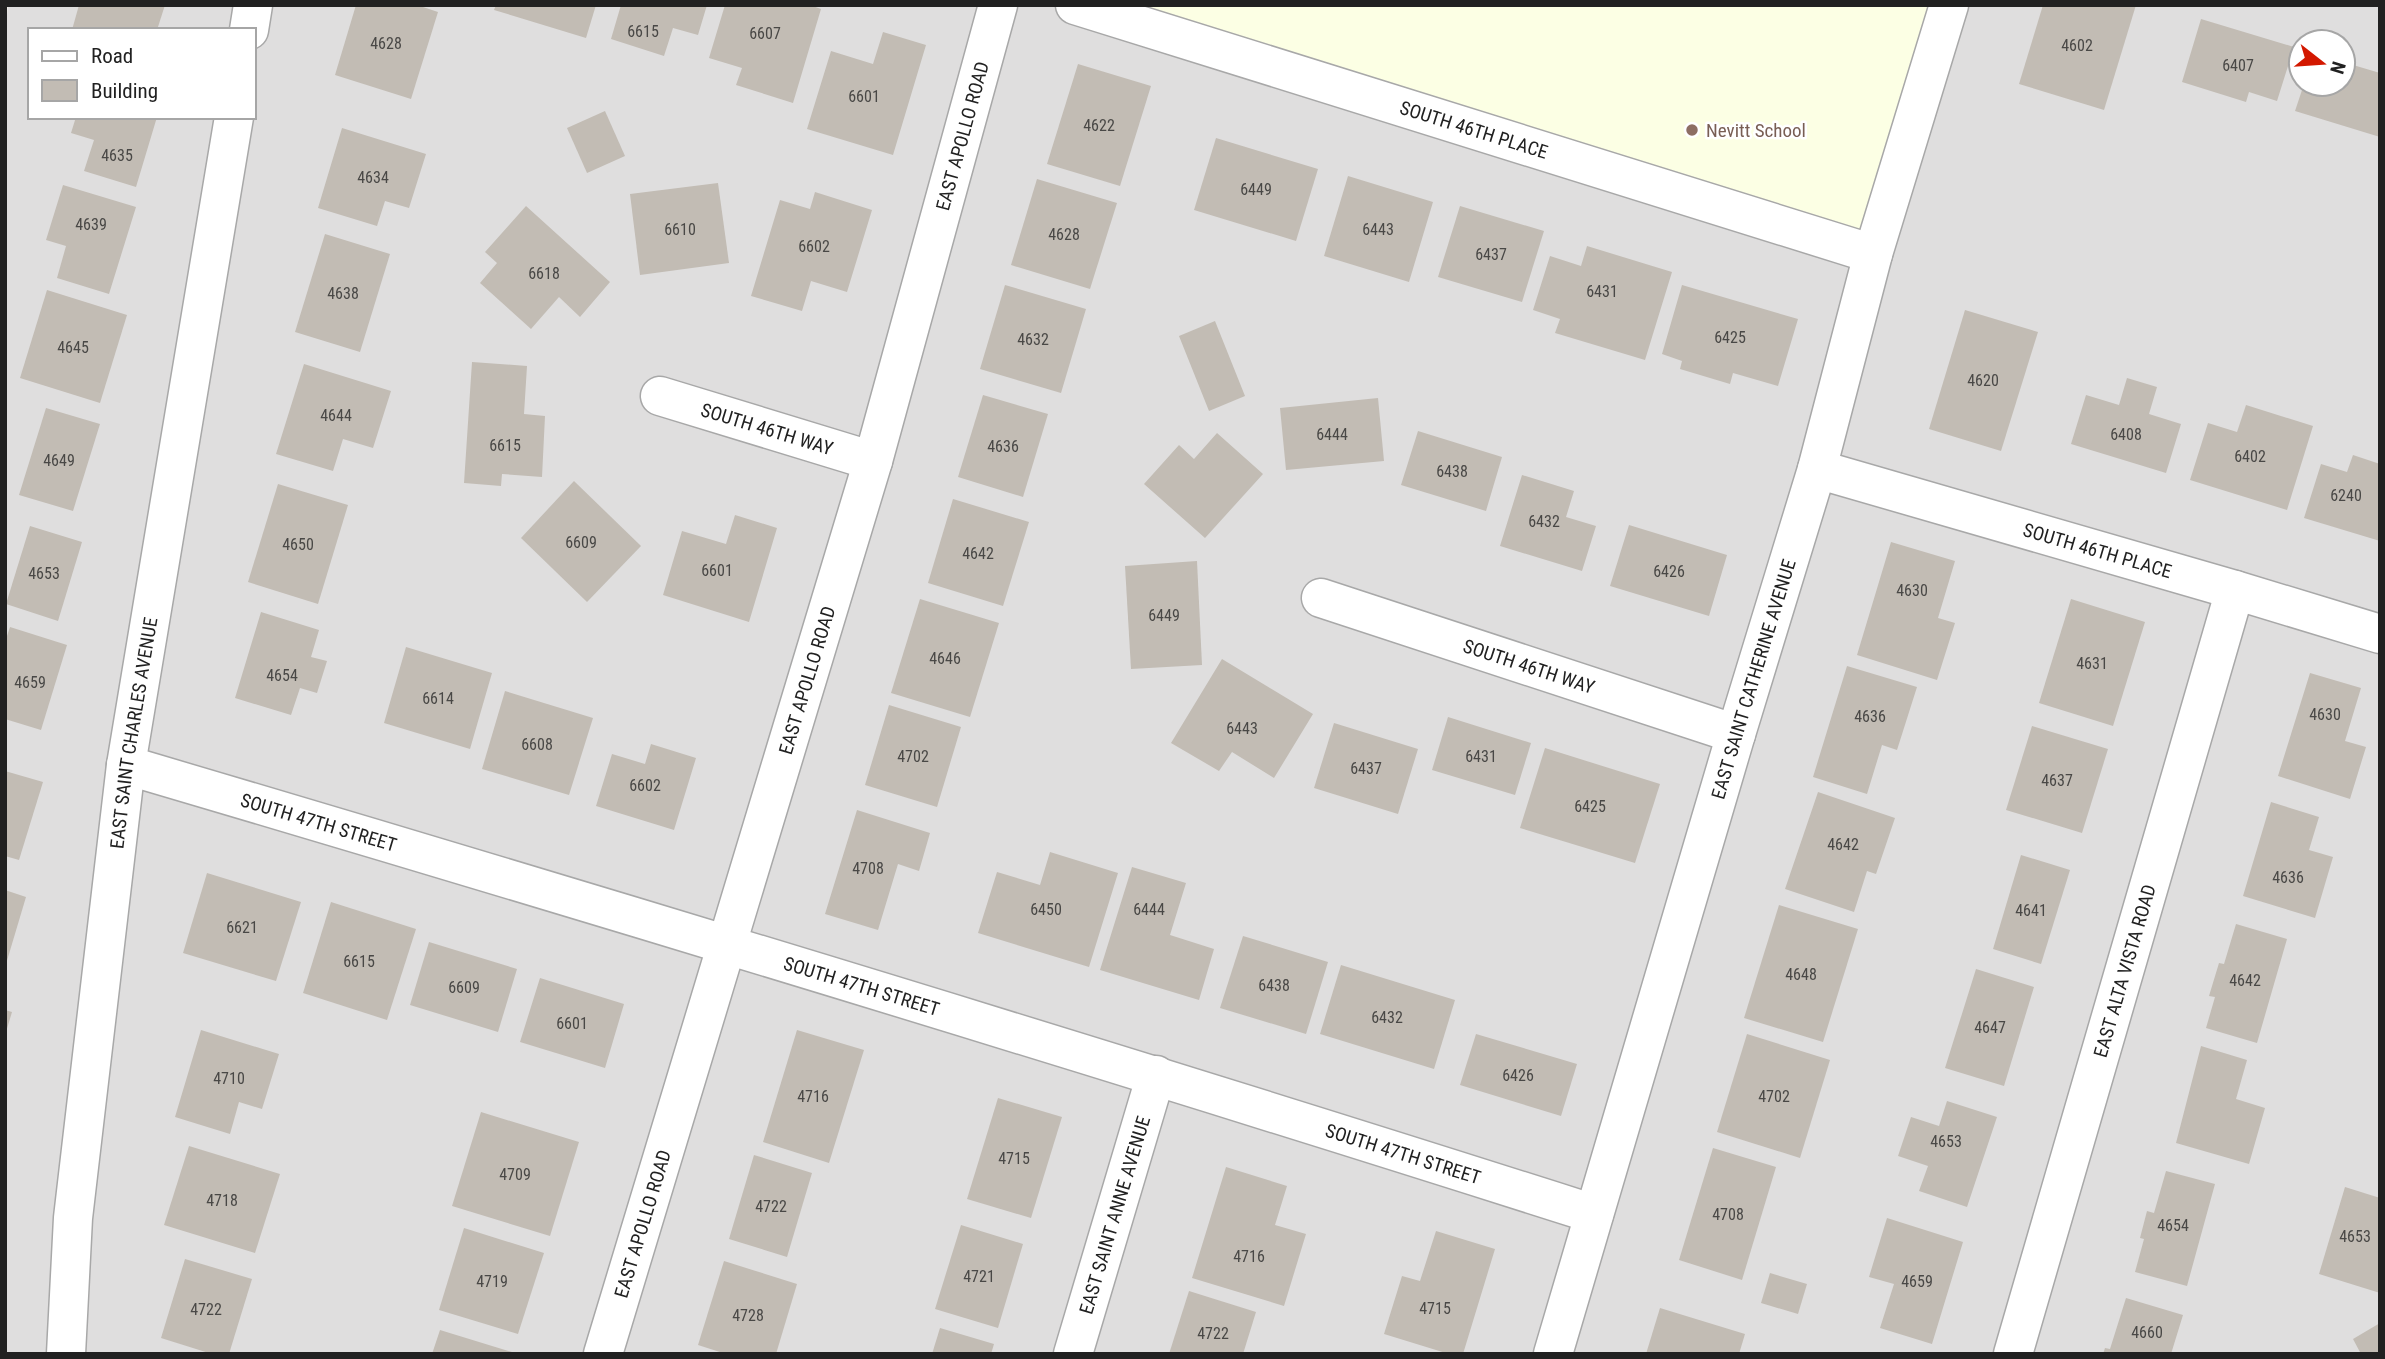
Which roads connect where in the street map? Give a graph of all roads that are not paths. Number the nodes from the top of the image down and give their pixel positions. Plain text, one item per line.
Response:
1 (253, 5) edge
2 (998, 5) edge
3 (1074, 5) edge
4 (1949, 5) edge
5 (249, 28) edge
6 (234, 119) edge
7 (1873, 254) junction
8 (660, 396) dead end
9 (873, 461) junction
10 (1817, 469) junction
11 (2235, 590) junction
12 (1321, 598) dead end
13 (2380, 634) edge
14 (1736, 734) junction
15 (126, 765) junction
16 (726, 943) junction
17 (1156, 1075) junction
18 (1594, 1214) junction
19 (66, 1354) edge
20 (603, 1354) edge
21 (1073, 1354) edge
22 (1553, 1354) edge
23 (2012, 1354) edge

1 - 5 street
2 - 9 street, EAST APOLLO ROAD
3 - 7 street, SOUTH 46TH PLACE
4 - 7 street, EAST SAINT CATHERINE AVENUE
6 - 15 street, EAST SAINT CHARLES AVENUE
7 - 10 street, EAST SAINT CATHERINE AVENUE
8 - 9 street, SOUTH 46TH WAY
9 - 16 street, EAST APOLLO ROAD
10 - 11 street, SOUTH 46TH PLACE
10 - 14 street, EAST SAINT CATHERINE AVENUE
11 - 13 street, SOUTH 46TH PLACE
11 - 23 street, EAST ALTA VISTA ROAD
12 - 14 street, SOUTH 46TH WAY
14 - 18 street, EAST SAINT CATHERINE AVENUE
15 - 16 street, SOUTH 47TH STREET
15 - 19 street, EAST SAINT CHARLES AVENUE
16 - 17 street, SOUTH 47TH STREET
16 - 20 street, EAST APOLLO ROAD
17 - 18 street, SOUTH 47TH STREET
17 - 21 street, EAST SAINT ANNE AVENUE
18 - 22 street, EAST SAINT CATHERINE AVENUE

